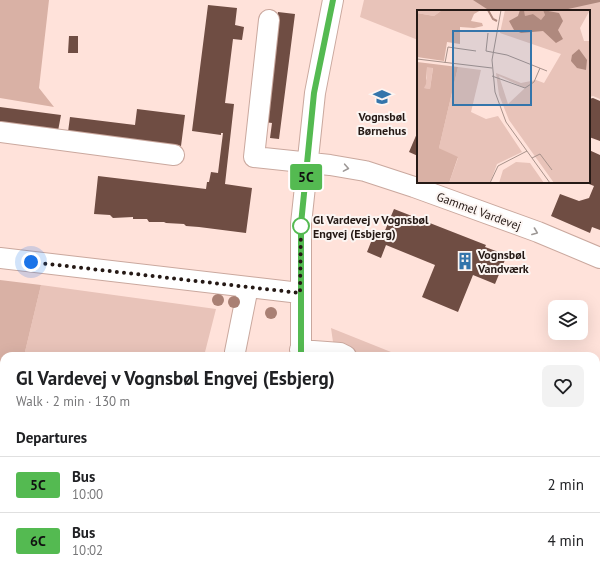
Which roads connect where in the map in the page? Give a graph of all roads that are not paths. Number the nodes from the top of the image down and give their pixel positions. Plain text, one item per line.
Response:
1 (333, 0) edge
2 (269, 20) dead end
3 (0, 132) edge
4 (174, 155) dead end
5 (307, 163) junction
6 (0, 258) edge
7 (600, 258) edge
8 (248, 287) junction
9 (300, 293) junction
10 (235, 352) dead end
11 (301, 352) edge

1 - 5 street
2 - 5 street, Gammel Vardevej
3 - 4 street
5 -> 7 street, Gammel Vardevej
5 - 9 street
6 - 8 street
8 - 9 street
8 - 10 street
9 - 11 street

